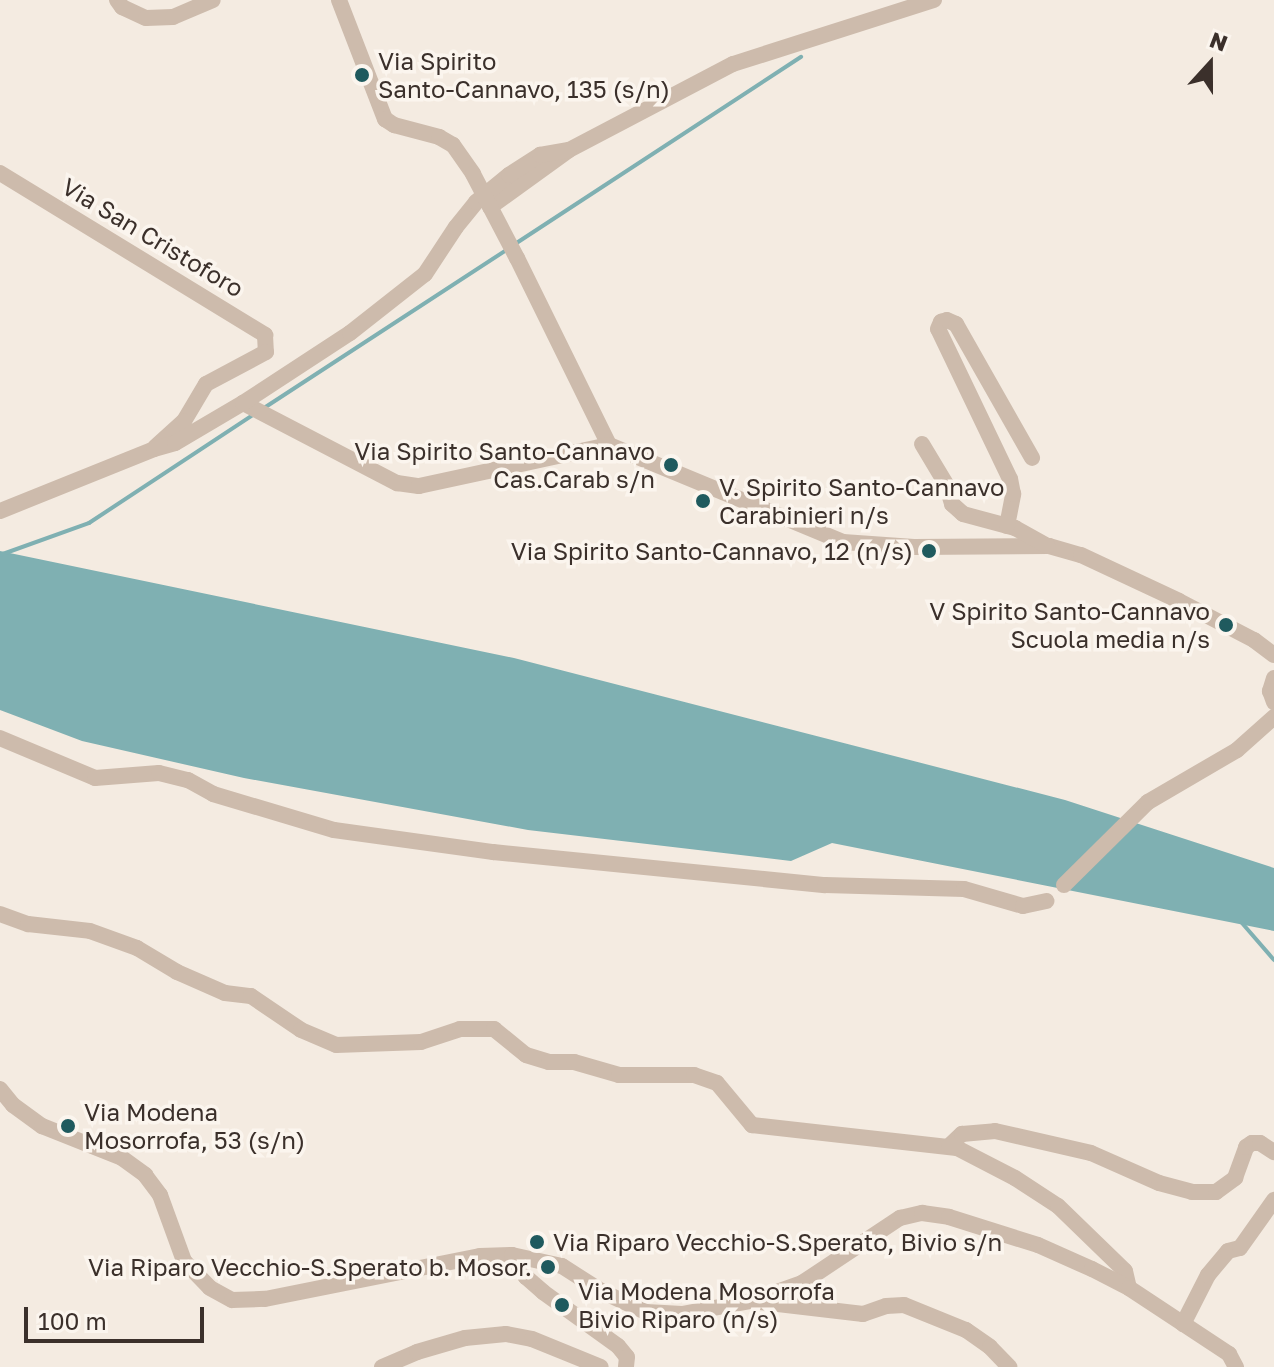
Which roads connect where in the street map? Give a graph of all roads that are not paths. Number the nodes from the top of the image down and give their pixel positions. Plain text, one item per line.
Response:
1 (117, 0) edge
2 (213, 0) edge
3 (339, 0) edge
4 (934, 0) edge
5 (569, 150) junction
6 (0, 173) edge
7 (490, 207) junction
8 (248, 405) junction
9 (922, 444) dead end
10 (609, 445) junction
11 (154, 449) junction
12 (1032, 458) dead end
13 (0, 511) edge
14 (1007, 526) junction
15 (1049, 546) junction
16 (1274, 655) edge
17 (1274, 678) edge
18 (1274, 702) edge
19 (1274, 717) edge
20 (0, 738) edge
21 (1064, 885) dead end
22 (1046, 901) dead end
23 (0, 914) edge
24 (0, 1089) edge
25 (949, 1146) junction
26 (1274, 1152) edge
27 (1274, 1200) edge
28 (512, 1255) junction
29 (1129, 1288) junction
30 (751, 1301) junction
31 (1183, 1324) junction
32 (382, 1367) edge
33 (601, 1367) edge
34 (626, 1367) edge
35 (1009, 1367) edge
36 (1236, 1367) edge

1 - 2 street
3 - 7 street, bridge
4 - 5 street
5 - 7 street
5 - 8 street
6 - 11 street, Via San Cristoforo
7 - 10 street, bridge
8 - 10 street
8 - 11 street
9 - 14 street
10 - 15 street
11 - 13 street
12 - 14 street
14 - 15 street
15 - 16 street
17 - 18 street
19 - 21 street
20 - 22 street
23 - 25 street
24 - 28 street
25 - 26 street
25 - 29 street
27 - 31 street
28 - 30 street
28 - 34 street
29 - 30 street
29 - 31 street
30 - 35 street
31 - 36 street
32 - 33 street

